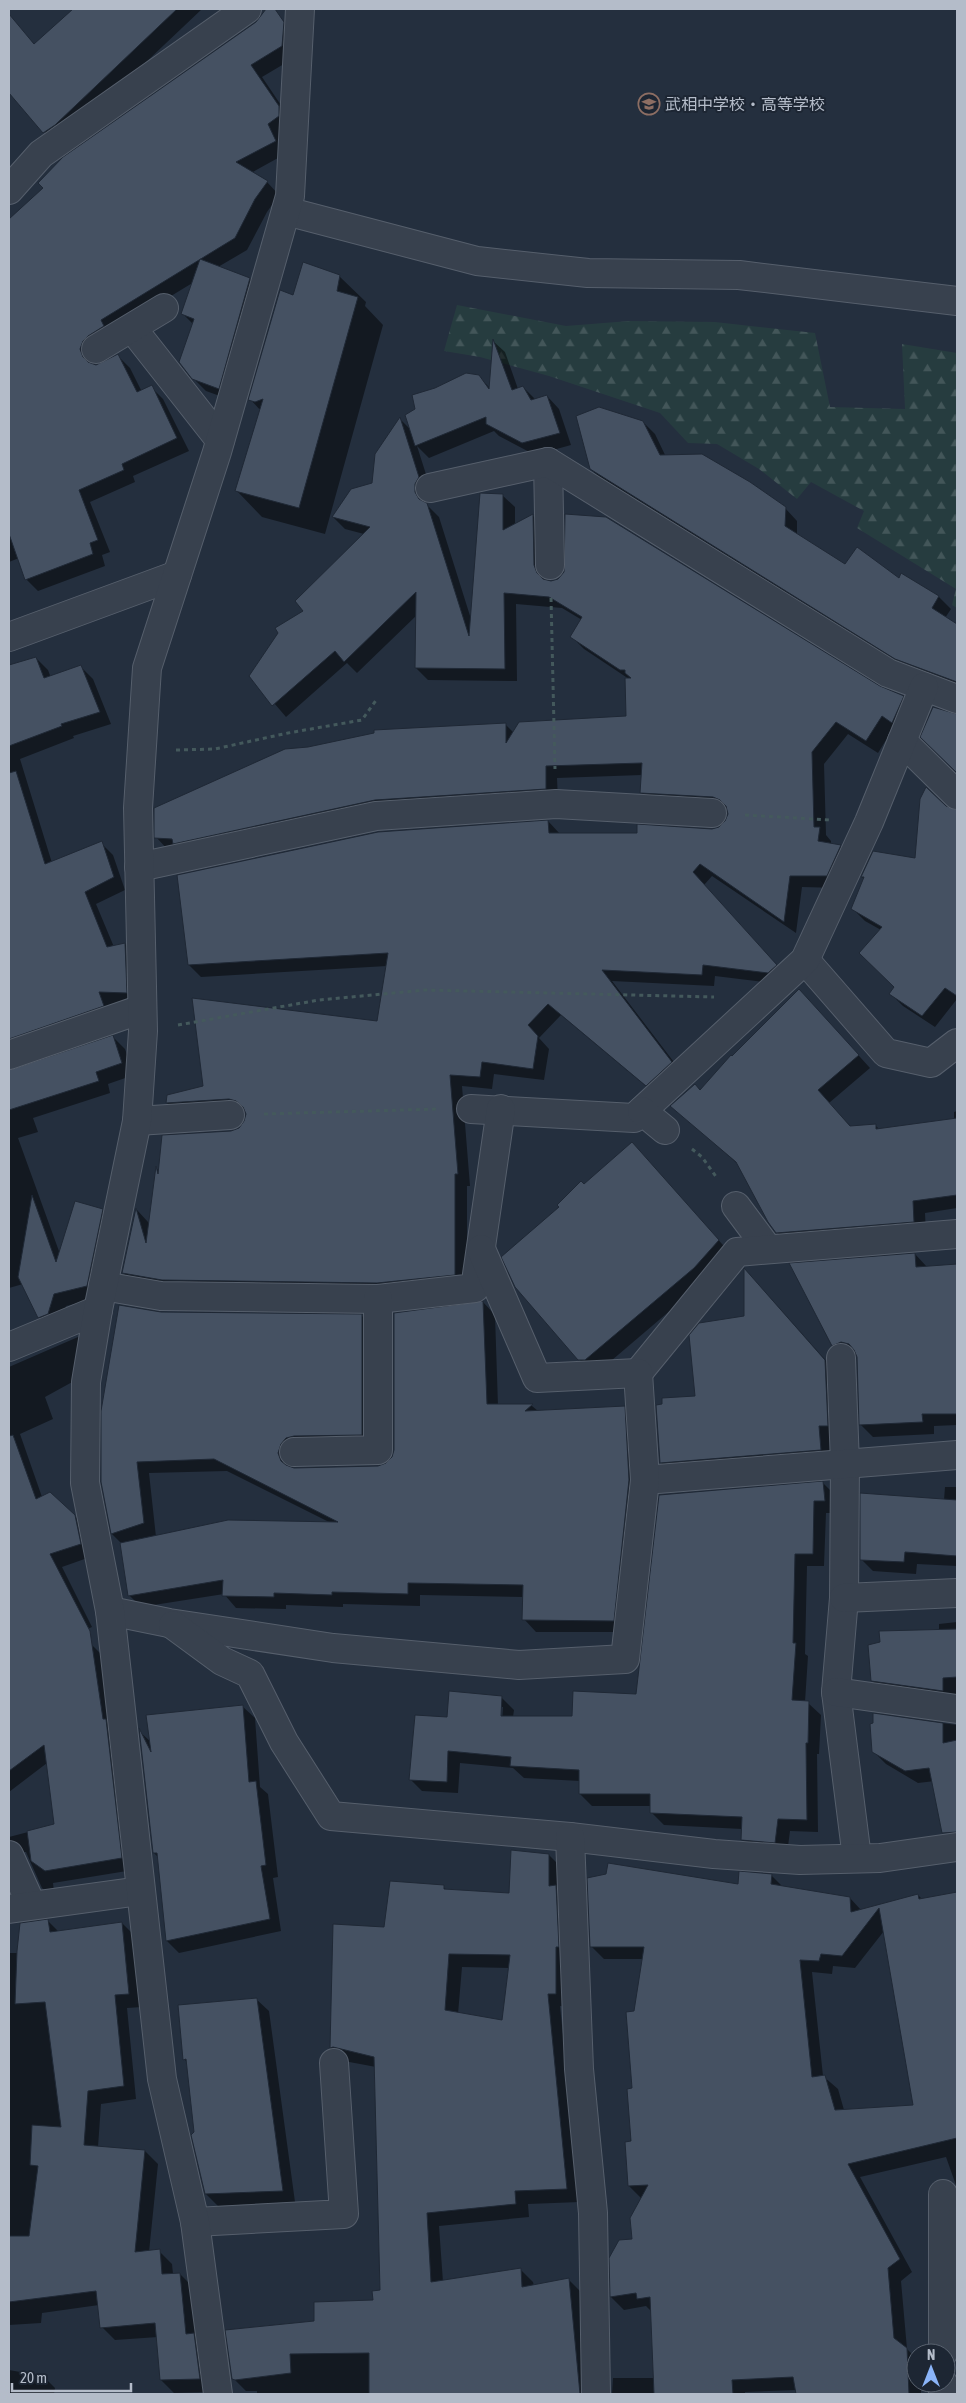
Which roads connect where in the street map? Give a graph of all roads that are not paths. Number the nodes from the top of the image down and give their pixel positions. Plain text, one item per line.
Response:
1 (247, 9) edge
2 (300, 9) edge
3 (9, 190) edge
4 (286, 211) junction
5 (957, 301) edge
6 (164, 308) dead end
7 (132, 328) junction
8 (96, 349) dead end
9 (220, 440) junction
10 (548, 462) junction
11 (430, 488) dead end
12 (550, 564) road end
13 (177, 575) junction
14 (9, 637) edge
15 (924, 687) junction
16 (957, 699) edge
17 (902, 741) junction
18 (957, 794) edge
19 (712, 813) road end
20 (139, 868) junction
21 (805, 960) junction
22 (143, 1020) junction
23 (957, 1043) edge
24 (9, 1055) edge
25 (471, 1109) road end
26 (501, 1109) junction
27 (642, 1111) junction
28 (230, 1115) road end
29 (137, 1121) junction
30 (665, 1130) road end
31 (736, 1206) road end
32 (957, 1234) edge
33 (481, 1249) junction
34 (768, 1249) junction
35 (101, 1298) junction
36 (378, 1299) junction
37 (9, 1347) edge
38 (841, 1358) dead end
39 (638, 1374) junction
40 (294, 1452) dead end
41 (957, 1455) edge
42 (845, 1464) junction
43 (645, 1480) junction
44 (957, 1593) edge
45 (844, 1598) junction
46 (110, 1611) junction
47 (169, 1622) junction
48 (836, 1692) junction
49 (957, 1709) edge
50 (570, 1837) junction
51 (957, 1847) edge
52 (9, 1855) edge
53 (857, 1858) junction
54 (140, 1891) junction
55 (20, 1907) edge
56 (334, 2064) dead end
57 (943, 2194) dead end
58 (195, 2222) junction
59 (943, 2343) edge
60 (218, 2394) edge
61 (596, 2394) edge

1 - 3 street
2 - 4 street
4 - 5 street
4 - 9 street
6 - 7 street
7 - 8 street
7 - 9 street
9 - 13 street
10 - 11 street
10 - 12 street
10 - 15 street
13 - 14 street
13 - 20 street
15 - 16 street
15 - 17 street
17 - 18 street
17 - 21 street
19 - 20 street
20 - 22 street
21 - 23 street
21 - 27 street
22 - 24 street
22 - 29 street
25 - 26 street
26 - 27 street
26 - 33 street
27 - 30 street
28 - 29 street
29 - 35 street
31 - 34 street
32 - 34 street
33 - 36 street
33 - 39 street
34 - 39 street
35 - 36 street
35 - 37 street
35 - 46 street
36 - 40 street
38 - 42 street
39 - 43 street
41 - 42 street
42 - 43 street
42 - 45 street
43 - 47 street
44 - 45 street
45 - 48 street
46 - 47 street
46 - 54 street
47 - 50 street
48 - 49 street
48 - 53 street
50 - 53 street
50 - 61 street
51 - 53 street
52 - 55 street
54 - 55 street
54 - 58 street
56 - 58 street
57 - 59 street
58 - 60 street

